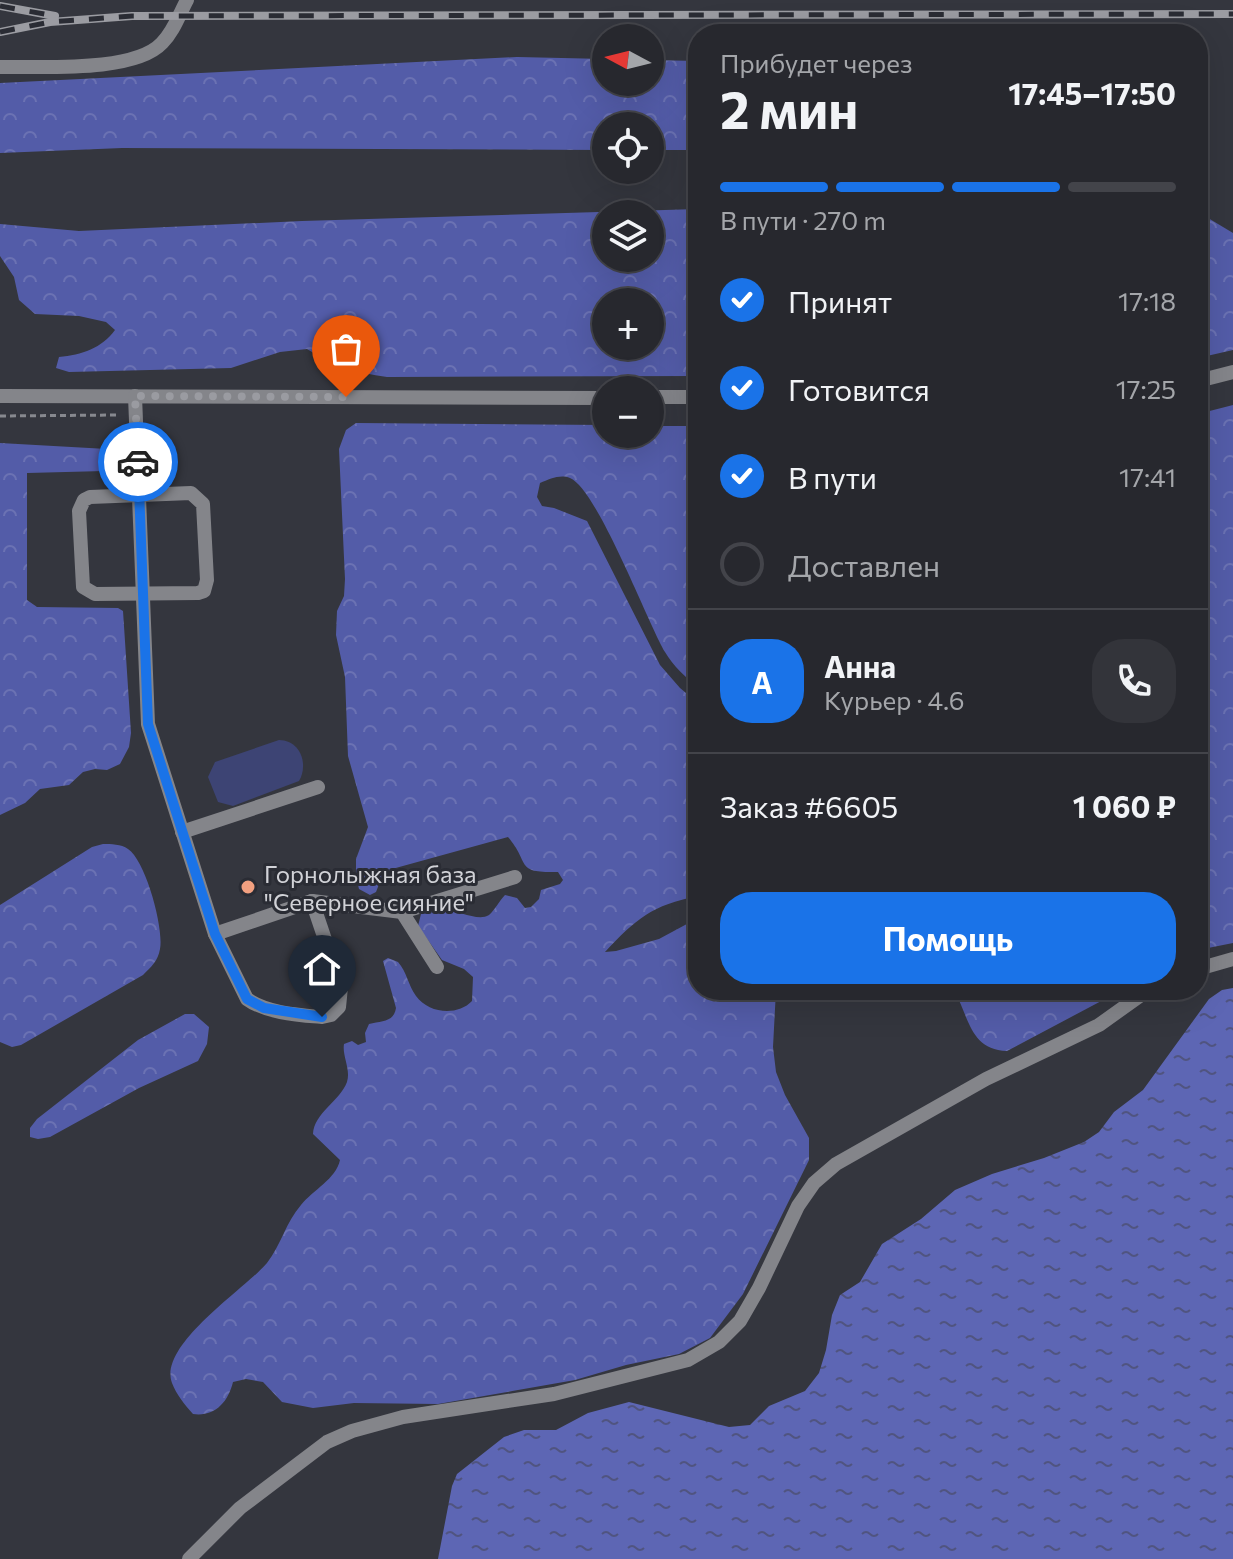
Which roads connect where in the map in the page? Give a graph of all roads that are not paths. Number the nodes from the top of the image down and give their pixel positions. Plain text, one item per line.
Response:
1 (185, 2) edge
2 (0, 67) edge
3 (1233, 372) edge
4 (1208, 378) edge
5 (0, 396) edge
6 (135, 396) junction
7 (664, 397) edge
8 (688, 397) edge
9 (592, 398) edge
10 (139, 494) junction
11 (143, 594) junction
12 (318, 787) dead end
13 (182, 832) junction
14 (515, 877) dead end
15 (312, 901) junction
16 (402, 912) junction
17 (215, 934) junction
18 (1233, 959) edge
19 (1208, 966) edge
20 (437, 967) dead end
21 (1134, 1000) edge
22 (189, 1559) edge

1 - 2 street
3 - 4 street
5 - 6 street
6 - 9 street
6 - 10 street
7 - 8 street
10 - 11 street
10 - 11 street
10 - 11 street
11 - 13 street
12 - 13 street
13 - 17 street
14 - 16 street
15 - 16 street
15 - 17 street
15 - 17 street
16 - 20 street
18 - 19 street
21 - 22 street

